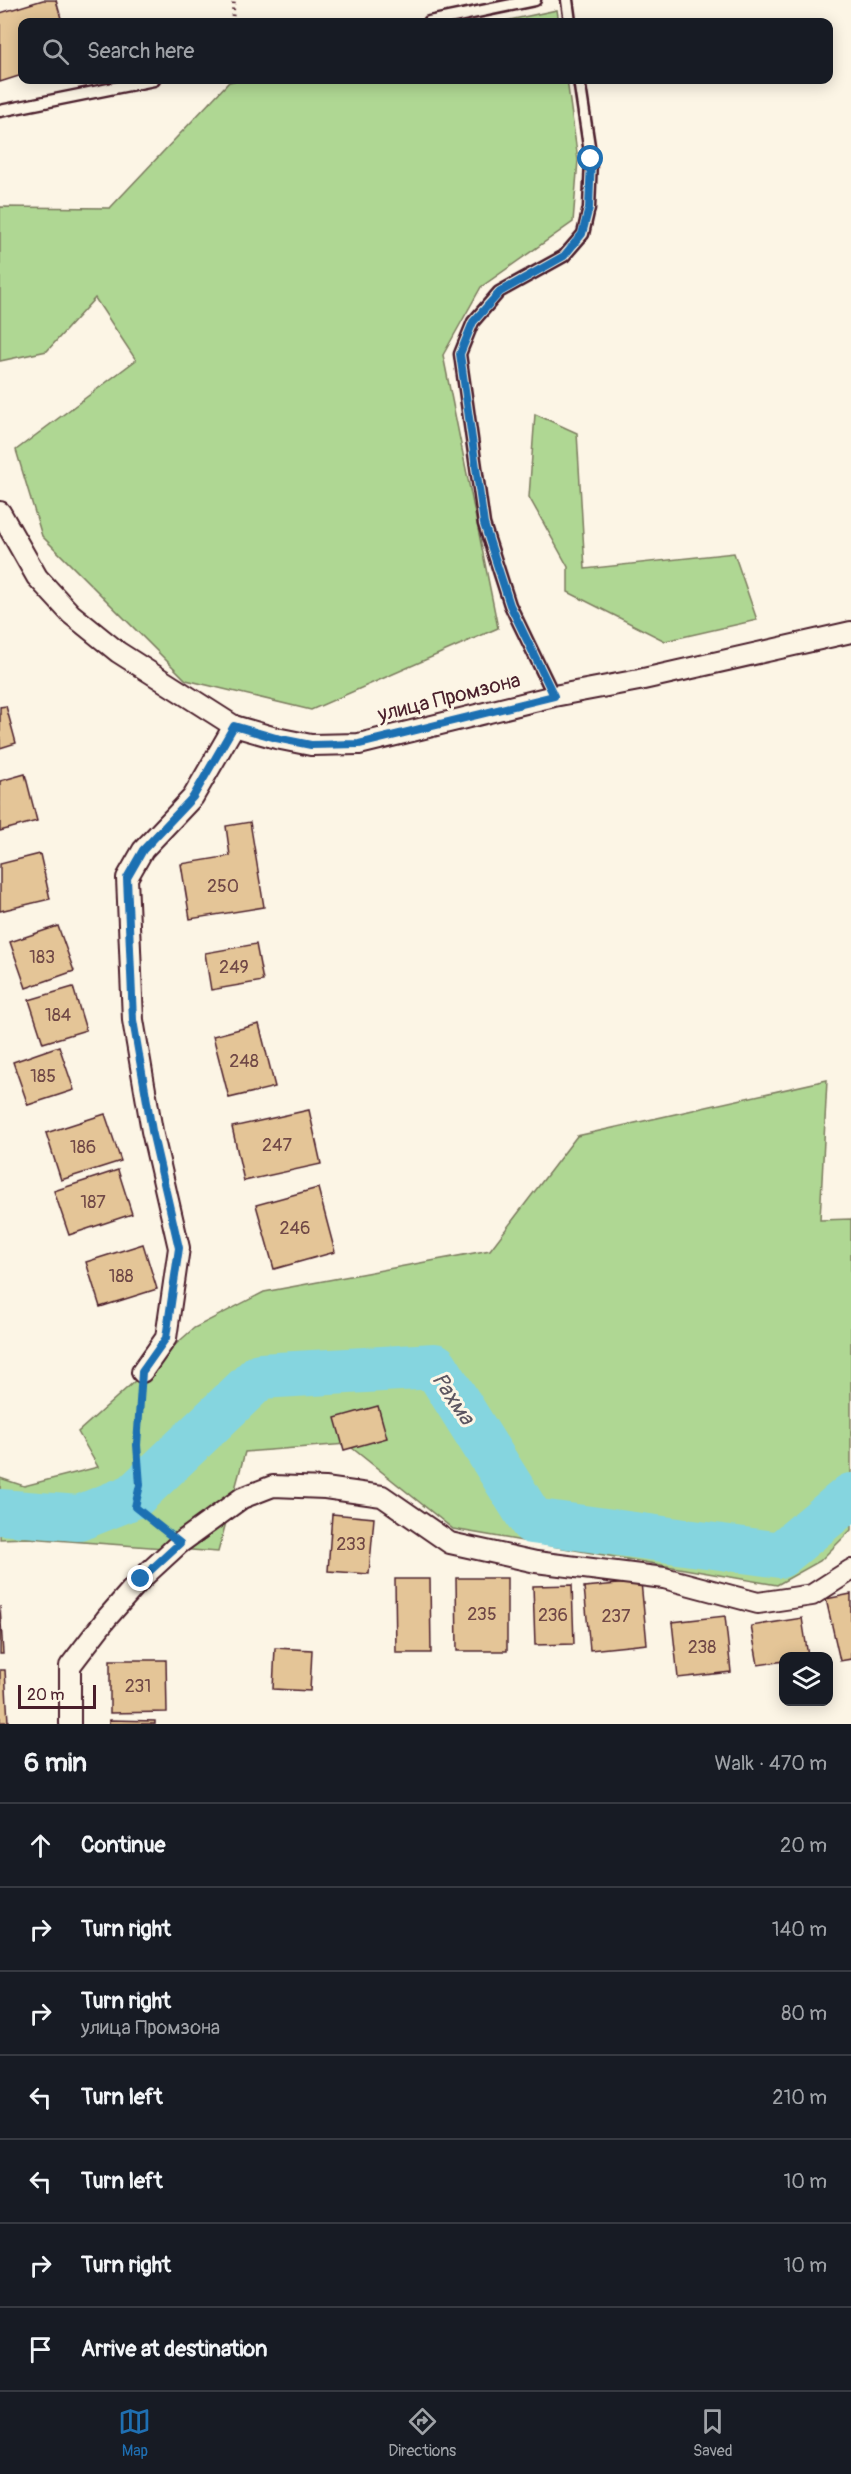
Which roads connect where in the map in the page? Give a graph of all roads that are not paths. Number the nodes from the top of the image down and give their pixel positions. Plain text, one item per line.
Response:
1 (535, 0) edge
2 (567, 0) edge
3 (448, 18) edge
4 (569, 18) edge
5 (134, 84) edge
6 (580, 84) edge
7 (0, 111) edge
8 (0, 512) edge
9 (851, 632) edge
10 (554, 696) junction
11 (234, 726) junction
12 (142, 1372) road end
13 (851, 1570) edge
14 (70, 1724) edge

1 - 3 lane
2 - 4 lane
5 - 7 lane
6 - 10 lane
8 - 11 street, улица Промзона
9 - 10 street, улица Промзона
10 - 11 street, улица Промзона
11 - 12 street
13 - 14 street

